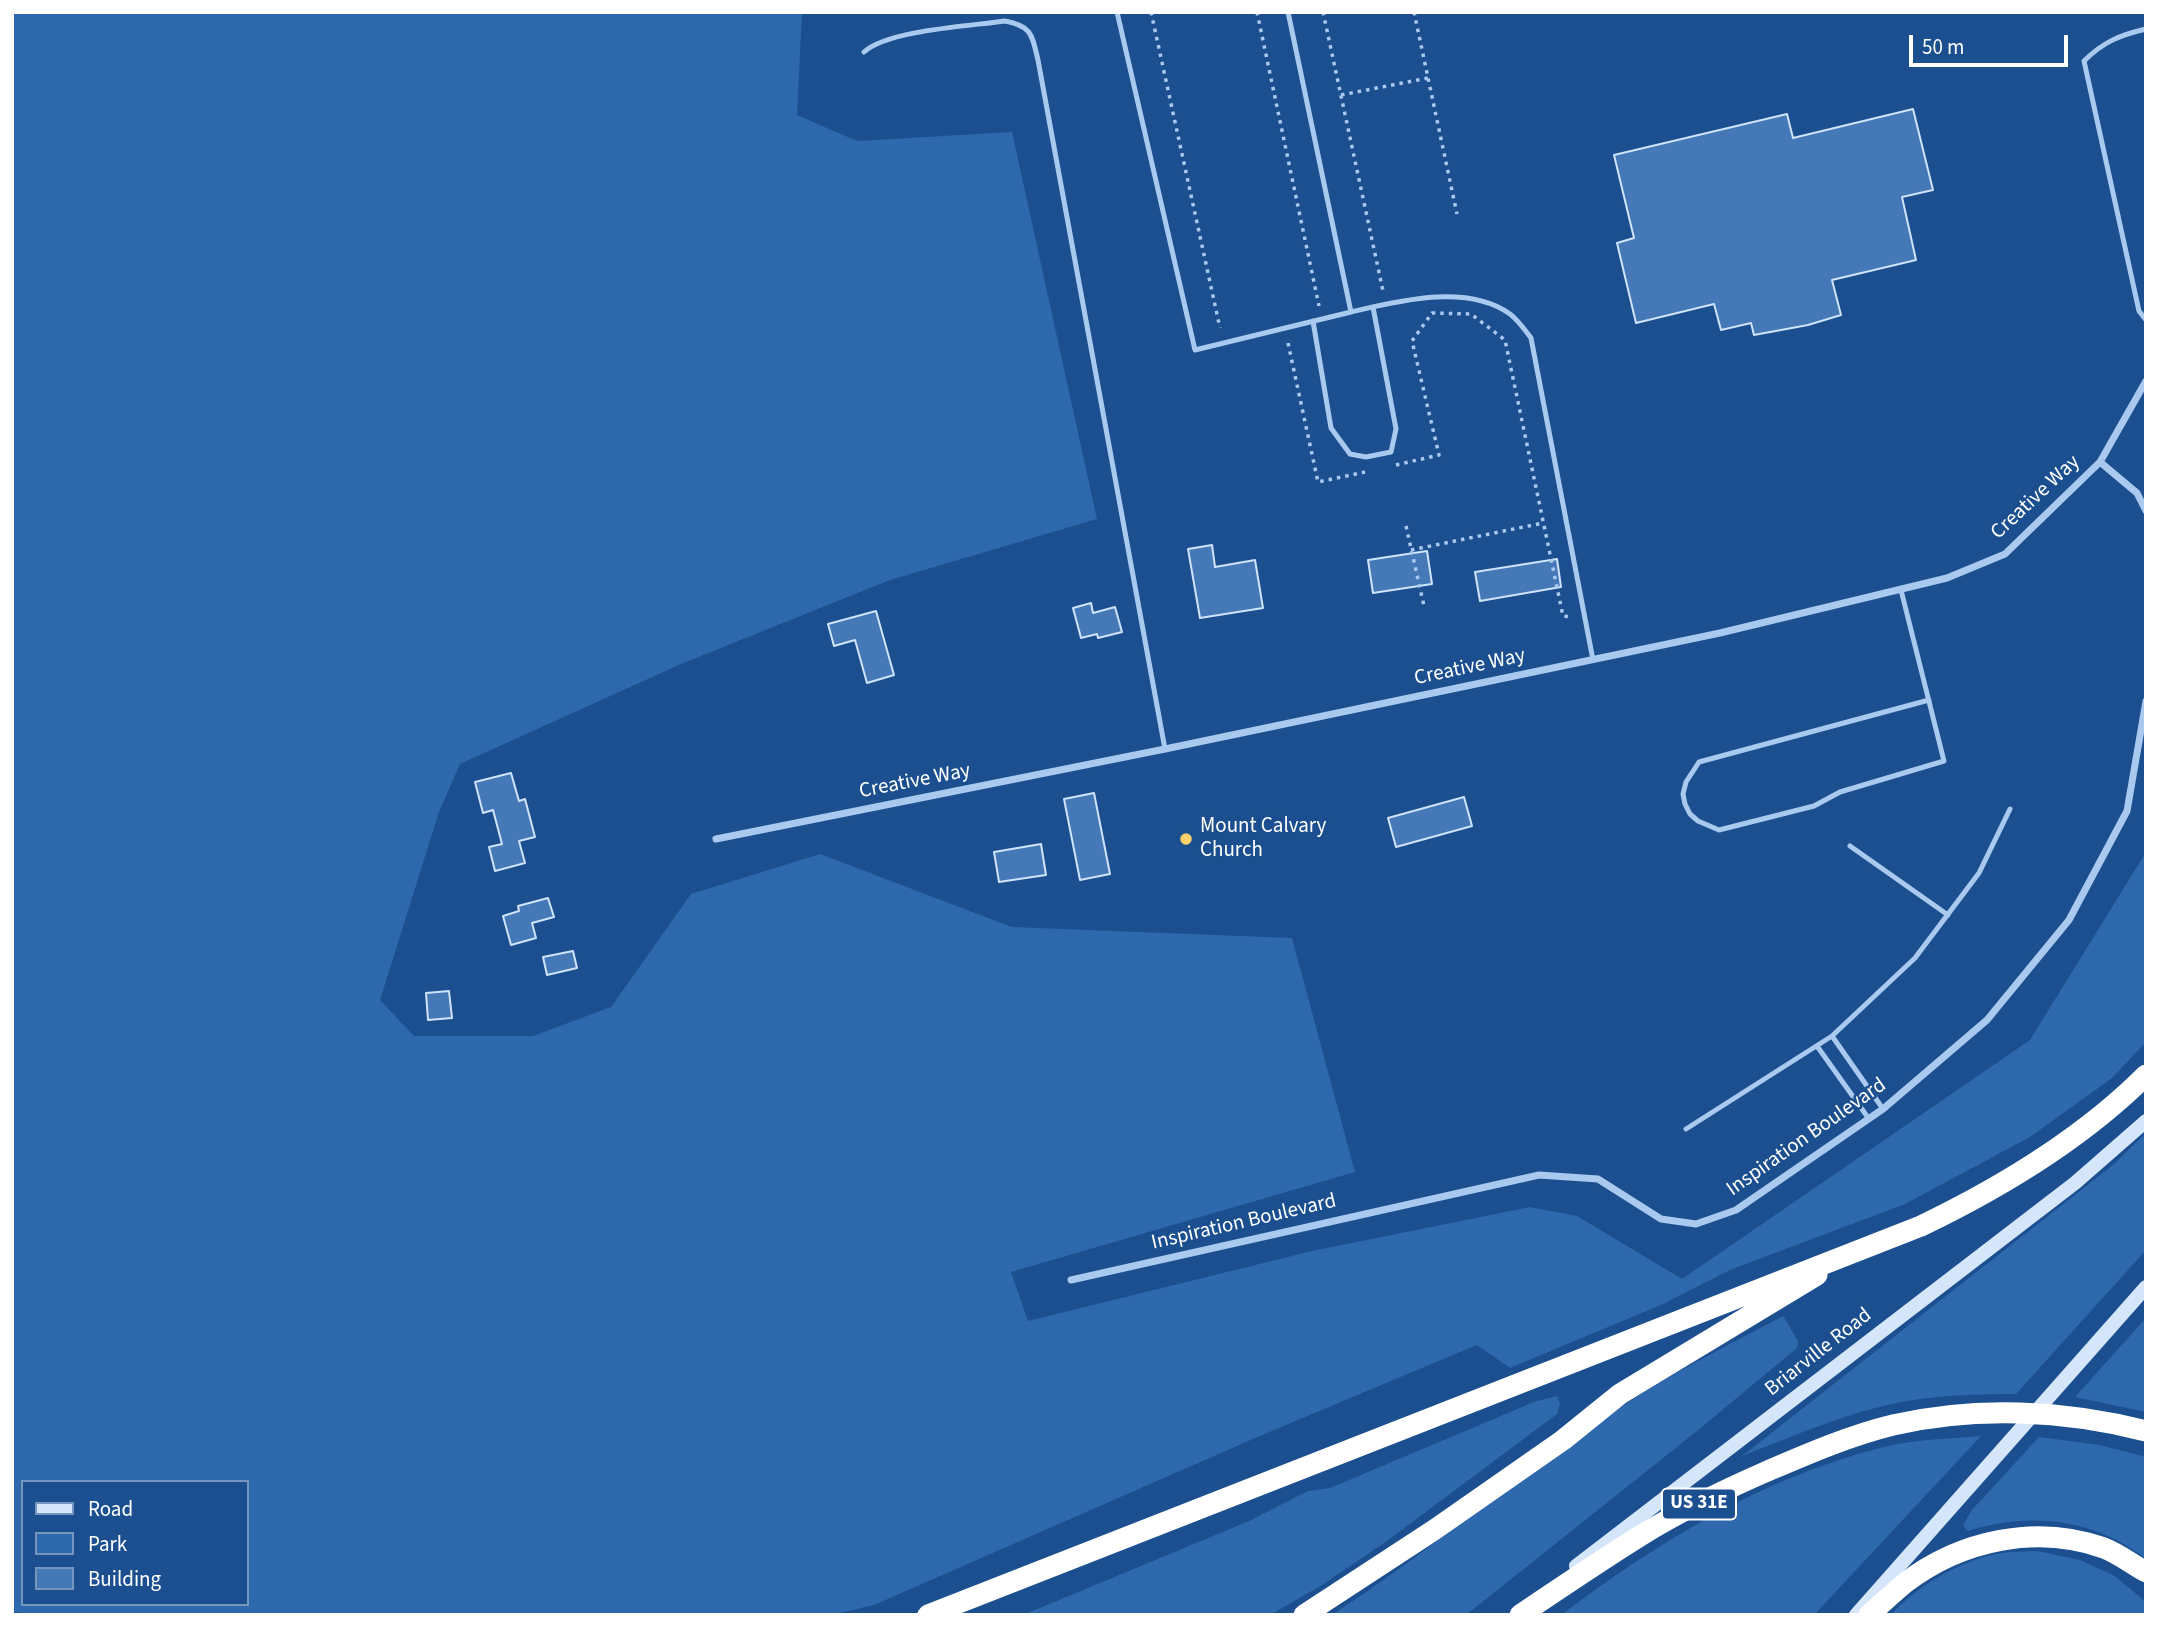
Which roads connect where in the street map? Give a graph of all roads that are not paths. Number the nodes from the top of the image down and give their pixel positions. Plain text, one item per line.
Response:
1 (1117, 12) edge
2 (1288, 12) edge
3 (2146, 29) edge
4 (864, 51) dead end
5 (1373, 307) junction
6 (1351, 312) junction
7 (2146, 320) edge
8 (1313, 321) junction
9 (2146, 382) edge
10 (2100, 462) junction
11 (2146, 511) edge
12 (1901, 590) junction
13 (1593, 660) junction
14 (1929, 700) junction
15 (2146, 701) edge
16 (1165, 750) junction
17 (2010, 809) dead end
18 (716, 839) dead end
19 (1850, 846) dead end
20 (1948, 915) junction
21 (1832, 1036) junction
22 (1816, 1046) junction
23 (2146, 1075) edge
24 (1884, 1109) junction
25 (1869, 1119) junction
26 (2146, 1121) edge
27 (1686, 1129) dead end
28 (1860, 1248) junction
29 (1071, 1280) dead end
30 (2146, 1287) edge
31 (2146, 1431) edge
32 (2146, 1572) edge
33 (928, 1615) edge
34 (1304, 1615) edge
35 (1514, 1615) edge
36 (1520, 1615) edge
37 (1856, 1615) edge
38 (1869, 1615) edge

1 - 8 lane
2 - 6 lane
3 - 7 lane
4 - 16 lane
5 - 6 lane
5 - 8 lane
5 - 13 lane
6 - 8 lane
9 - 10 street, Creative Way
10 - 11 street
10 - 12 street, Creative Way
12 - 13 street, Creative Way
12 - 14 lane
13 - 16 street, Creative Way
14 - 14 lane
15 - 24 street, Inspiration Boulevard
16 - 18 street, Creative Way
17 - 20 lane
19 - 20 lane
20 - 21 lane
21 - 22 lane
21 - 24 lane
22 - 25 lane
22 - 27 lane
23 - 28 highway
24 - 25 street, Inspiration Boulevard
25 - 29 street, Inspiration Boulevard
26 - 35 main road, Briarville Road
28 - 33 highway
28 - 34 highway
30 - 37 main road
31 - 36 highway, US 31E
32 - 38 highway

